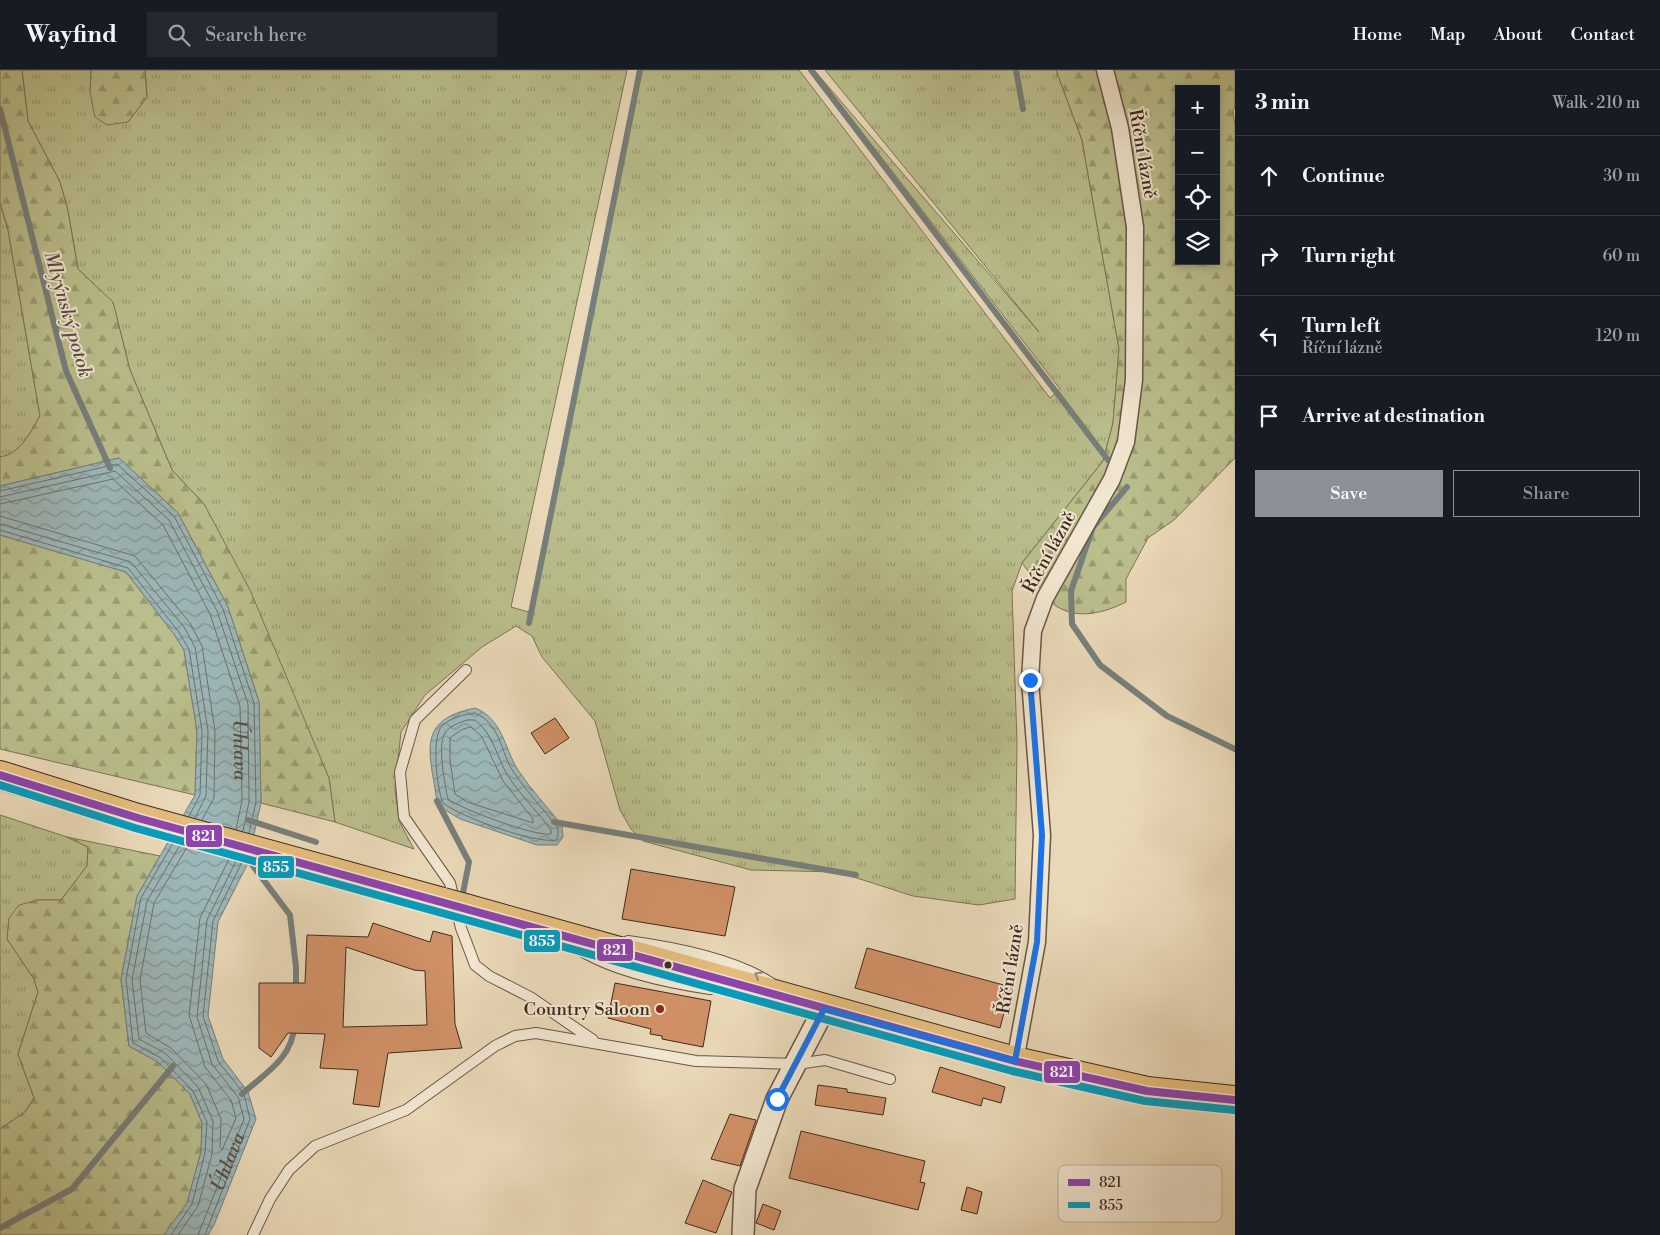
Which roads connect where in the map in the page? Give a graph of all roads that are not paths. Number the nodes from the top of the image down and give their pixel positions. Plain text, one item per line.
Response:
1 (1105, 70) edge
2 (466, 670) dead end
3 (0, 775) edge
4 (811, 1005) junction
5 (596, 1042) junction
6 (1015, 1061) junction
7 (797, 1064) junction
8 (890, 1079) dead end
9 (1235, 1100) edge
10 (253, 1235) edge
11 (743, 1235) edge

1 - 6 street, Říční lázně
2 - 5 lane
3 - 4 main road
4 - 6 main road
4 - 7 street
5 - 7 lane
5 - 10 lane
6 - 9 main road
7 - 8 lane
7 - 11 street

